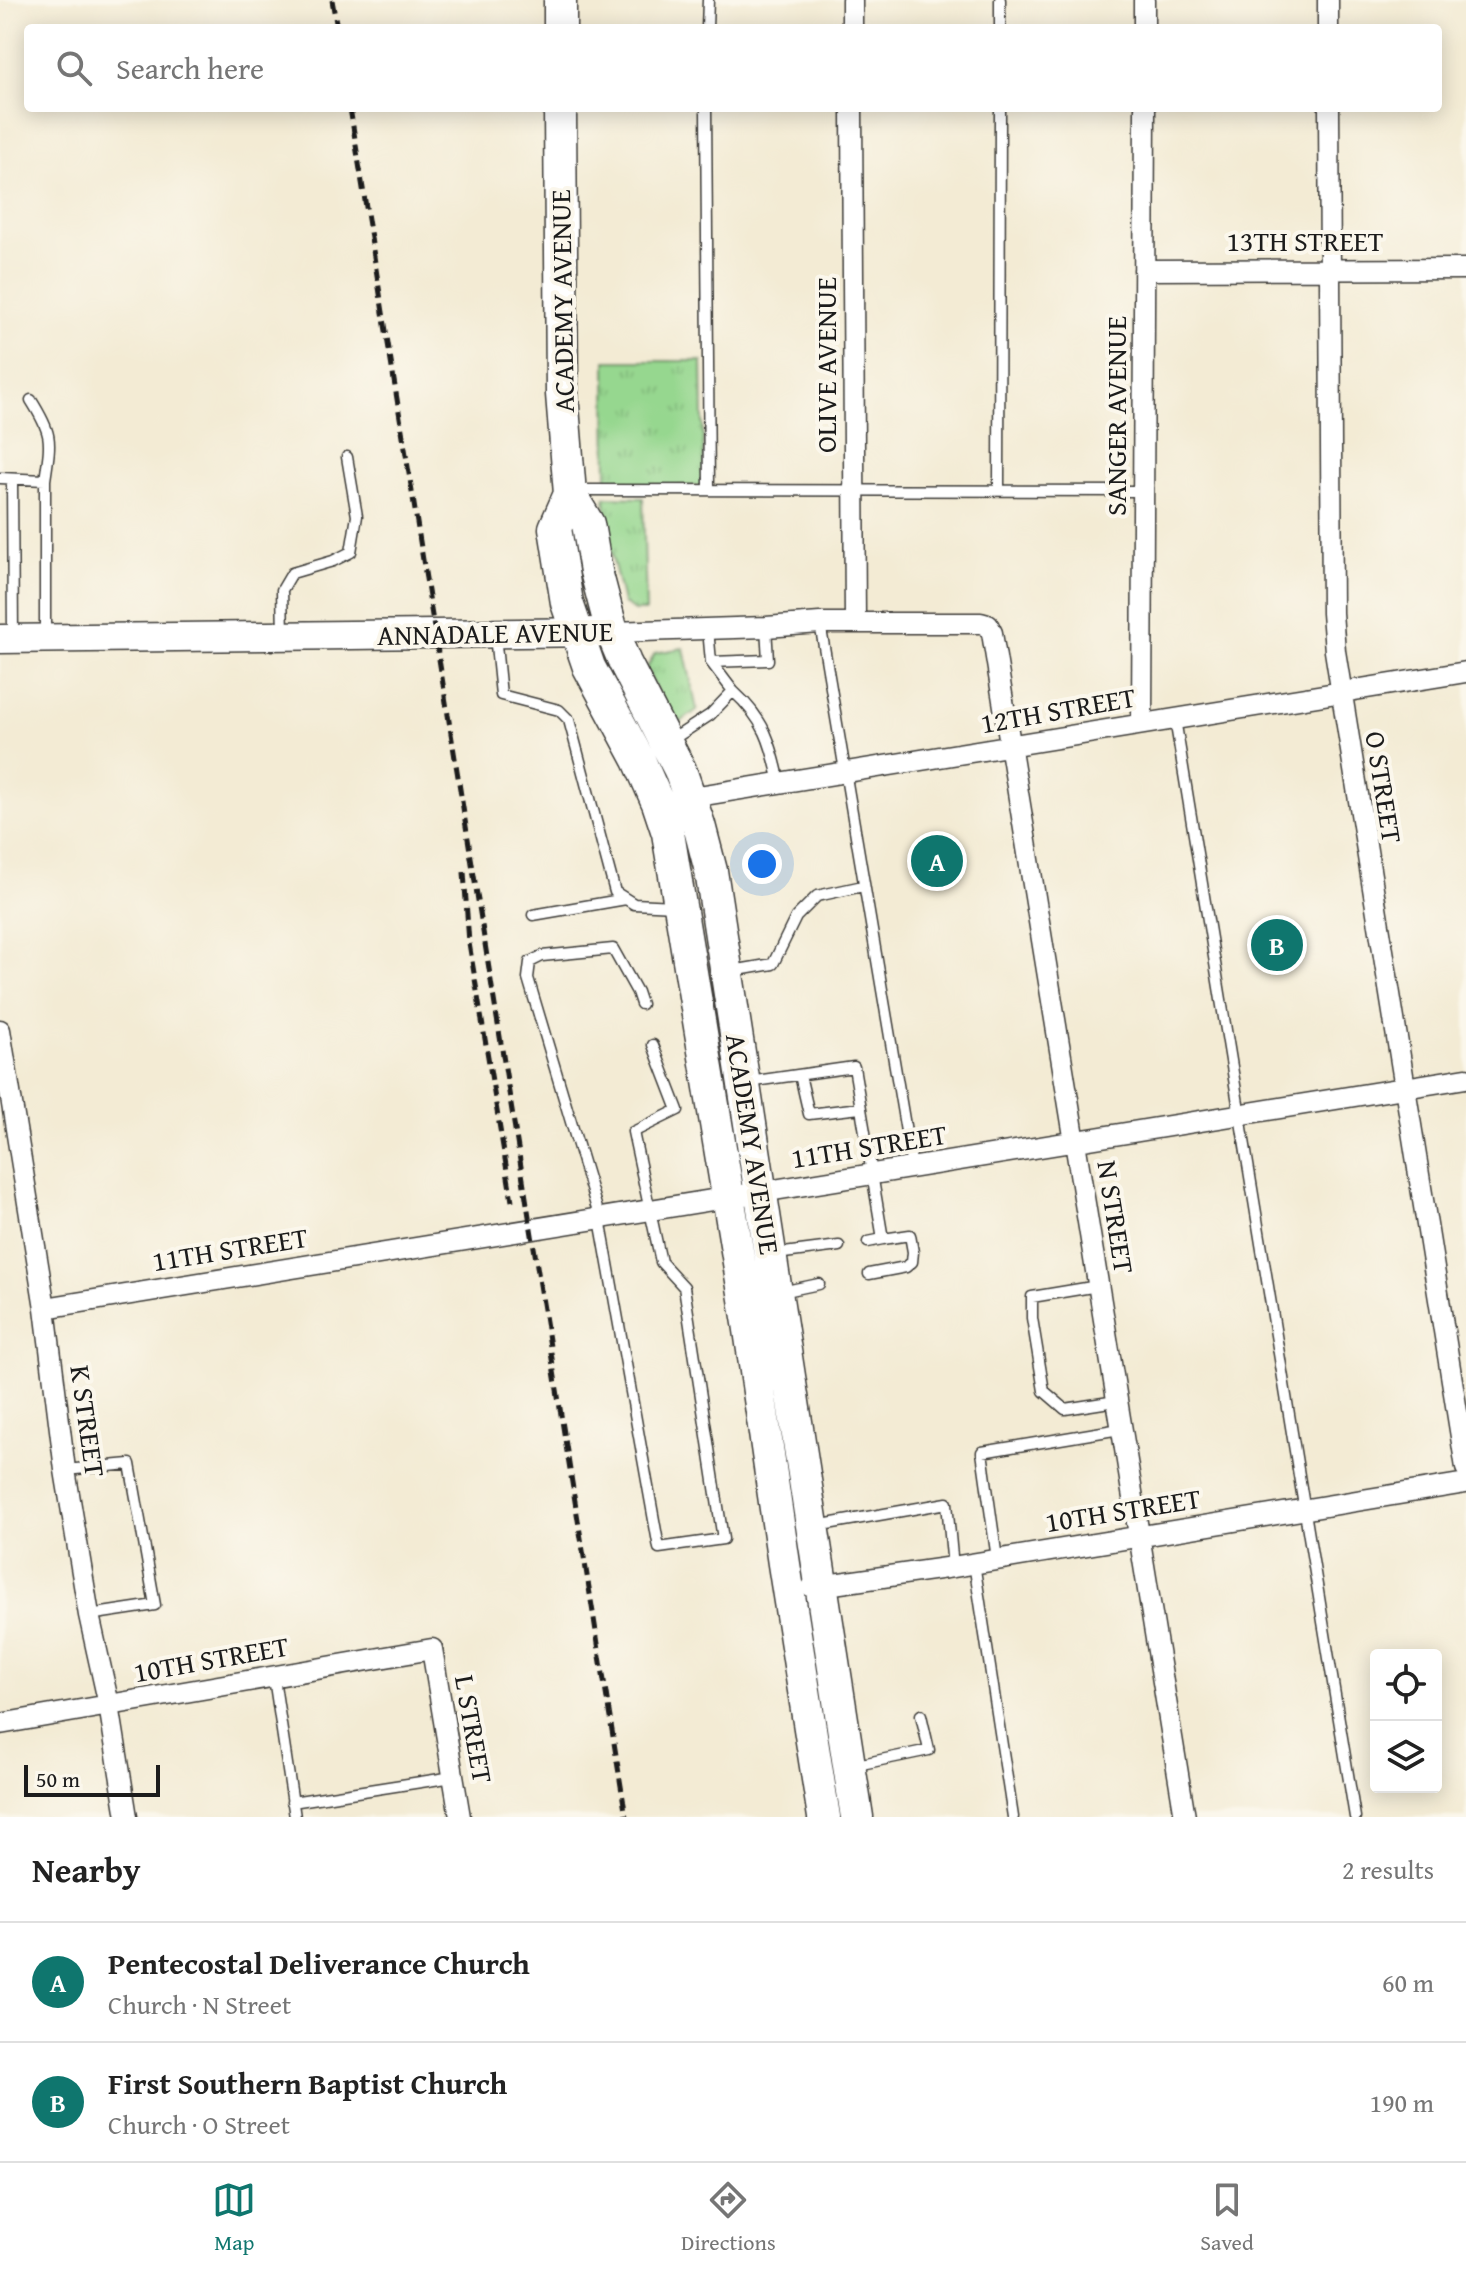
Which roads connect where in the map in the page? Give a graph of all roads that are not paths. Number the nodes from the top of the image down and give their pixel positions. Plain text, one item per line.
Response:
1 (560, 0) edge
2 (708, 0) edge
3 (852, 0) edge
4 (1000, 0) edge
5 (1144, 0) edge
6 (1328, 0) edge
7 (560, 24) edge
8 (707, 24) edge
9 (852, 24) edge
10 (1000, 24) edge
11 (1144, 24) edge
12 (1328, 24) edge
13 (560, 112) edge
14 (706, 112) edge
15 (852, 112) edge
16 (1000, 112) edge
17 (1145, 112) edge
18 (1329, 112) edge
19 (1329, 269) junction
20 (1466, 269) edge
21 (1144, 270) junction
22 (31, 400) dead end
23 (347, 457) dead end
24 (0, 478) edge
25 (12, 480) junction
26 (45, 480) junction
27 (709, 490) junction
28 (854, 490) junction
29 (999, 490) junction
30 (1144, 491) junction
31 (569, 492) junction
32 (820, 623) junction
33 (855, 623) junction
34 (988, 625) joint
35 (766, 627) junction
36 (708, 629) junction
37 (612, 632) junction
38 (576, 633) junction
39 (495, 634) junction
40 (283, 636) junction
41 (6, 638) edge
42 (45, 638) junction
43 (711, 662) junction
44 (1466, 672) edge
45 (733, 691) junction
46 (1341, 693) junction
47 (1175, 719) junction
48 (1142, 724) junction
49 (667, 744) junction
50 (1010, 747) junction
51 (846, 772) junction
52 (780, 783) junction
53 (691, 797) junction
54 (658, 803) junction
55 (863, 886) junction
56 (626, 899) junction
57 (681, 906) junction
58 (533, 915) dead end
59 (726, 973) junction
60 (641, 1004) dead end
61 (733, 1015) junction
62 (0, 1030) edge
63 (653, 1045) dead end
64 (800, 1075) junction
65 (1466, 1078) edge
66 (744, 1082) junction
67 (1404, 1088) junction
68 (860, 1108) junction
69 (1240, 1114) junction
70 (1076, 1141) junction
71 (912, 1167) junction
72 (871, 1174) junction
73 (761, 1192) junction
74 (728, 1197) junction
75 (651, 1210) junction
76 (600, 1219) junction
77 (883, 1239) junction
78 (868, 1242) dead end
79 (839, 1246) dead end
80 (770, 1255) junction
81 (869, 1274) dead end
82 (819, 1284) dead end
83 (1098, 1286) junction
84 (776, 1293) junction
85 (45, 1308) junction
86 (1116, 1401) junction
87 (1120, 1429) junction
88 (1466, 1468) edge
89 (65, 1470) junction
90 (1466, 1483) edge
91 (1304, 1509) junction
92 (814, 1526) junction
93 (1140, 1536) junction
94 (997, 1559) junction
95 (964, 1565) junction
96 (822, 1586) junction
97 (788, 1591) junction
98 (89, 1615) junction
99 (432, 1649) joint
100 (274, 1678) junction
101 (109, 1705) junction
102 (921, 1715) dead end
103 (0, 1724) edge
104 (850, 1766) junction
105 (453, 1777) junction
106 (292, 1802) junction
107 (127, 1817) edge
108 (295, 1817) edge
109 (460, 1817) edge
110 (824, 1817) edge
111 (857, 1817) edge
112 (1013, 1817) edge
113 (1185, 1817) edge
114 (1355, 1817) edge

1 - 7 main road
2 - 8 lane
3 - 9 street
4 - 10 lane
5 - 11 street
6 - 12 street
13 - 31 main road, ACADEMY AVENUE
14 - 27 lane
15 - 28 street, OLIVE AVENUE
16 - 29 lane
17 - 21 street, SANGER AVENUE
18 - 19 street, O STREET
19 - 20 street, 13TH STREET
19 - 21 street, 13TH STREET
19 - 46 street, O STREET
21 - 30 street, SANGER AVENUE
22 - 26 lane
23 - 40 lane
24 - 25 lane
25 - 26 lane
25 - 41 lane
26 - 42 lane
27 - 28 lane
27 - 31 lane
28 - 29 lane
28 - 33 street, OLIVE AVENUE
29 - 30 lane
30 - 48 street, SANGER AVENUE
31 - 37 main road, ACADEMY AVENUE
31 - 38 main road, ACADEMY AVENUE
32 - 33 street, ANNADALE AVENUE
32 - 35 street, ANNADALE AVENUE
32 - 51 lane
33 - 34 street, ANNADALE AVENUE
34 - 50 street, N STREET
35 - 36 street, ANNADALE AVENUE
35 - 43 lane
36 - 37 street, ANNADALE AVENUE
36 - 43 lane
37 - 38 street, ANNADALE AVENUE
37 - 49 main road, ACADEMY AVENUE
38 - 39 street, ANNADALE AVENUE
38 - 54 main road, ACADEMY AVENUE
39 - 40 street, ANNADALE AVENUE
39 - 56 lane
40 - 42 street, ANNADALE AVENUE
41 - 42 street, ANNADALE AVENUE
43 - 45 lane
44 - 46 street, 12TH STREET
45 - 49 lane
45 - 52 lane
46 - 47 street, 12TH STREET
46 - 67 street, O STREET
47 - 48 street, 12TH STREET
47 - 69 lane
48 - 50 street, 12TH STREET
49 - 53 main road, ACADEMY AVENUE
50 - 51 street, 12TH STREET
50 - 70 street, N STREET
51 - 52 street, 12TH STREET
51 - 55 lane
52 - 53 street, 12TH STREET
53 - 54 street, 12TH STREET
53 - 59 main road, ACADEMY AVENUE
54 - 57 main road, ACADEMY AVENUE
55 - 59 lane
55 - 71 lane
56 - 57 lane
56 - 58 lane
57 - 61 main road
57 - 74 main road, ACADEMY AVENUE
59 - 61 main road, ACADEMY AVENUE
60 - 76 lane
61 - 66 main road, ACADEMY AVENUE
62 - 85 street, K STREET
63 - 75 lane
64 - 66 lane
64 - 68 lane
64 - 68 lane
65 - 67 street, 11TH STREET
66 - 73 main road, ACADEMY AVENUE
67 - 69 street, 11TH STREET
67 - 88 street, O STREET
68 - 72 lane
69 - 70 street, 11TH STREET
69 - 91 lane
70 - 71 street, 11TH STREET
70 - 83 street, N STREET
71 - 72 street, 11TH STREET
72 - 73 street, 11TH STREET
72 - 77 lane
73 - 74 street, 11TH STREET
73 - 80 main road, ACADEMY AVENUE
74 - 75 street, 11TH STREET
74 - 97 main road, ACADEMY AVENUE
75 - 76 street, 11TH STREET
75 - 76 lane
76 - 85 street, 11TH STREET
77 - 78 lane
77 - 81 lane
79 - 80 lane
80 - 84 main road, ACADEMY AVENUE
82 - 84 lane
83 - 86 street, N STREET
83 - 86 lane
84 - 92 main road, ACADEMY AVENUE
85 - 89 street, K STREET
86 - 87 street, N STREET
87 - 93 street, N STREET
87 - 94 lane
89 - 98 street, K STREET
89 - 98 lane
90 - 91 street, 10TH STREET
91 - 93 street, 10TH STREET
91 - 114 lane
92 - 95 lane
92 - 96 main road, ACADEMY AVENUE
93 - 94 street, 10TH STREET
93 - 113 street, N STREET
94 - 95 street, 10TH STREET
95 - 96 street, 10TH STREET
95 - 112 lane
96 - 97 street, 10TH STREET
96 - 104 main road, ACADEMY AVENUE
97 - 110 main road, ACADEMY AVENUE
98 - 101 street, K STREET
99 - 100 street, 10TH STREET
99 - 105 street, L STREET
100 - 101 street, 10TH STREET
100 - 106 lane
101 - 103 street, 10TH STREET
101 - 107 street, K STREET
102 - 104 lane
104 - 111 main road, ACADEMY AVENUE
105 - 106 lane
105 - 109 street, L STREET
106 - 108 lane

